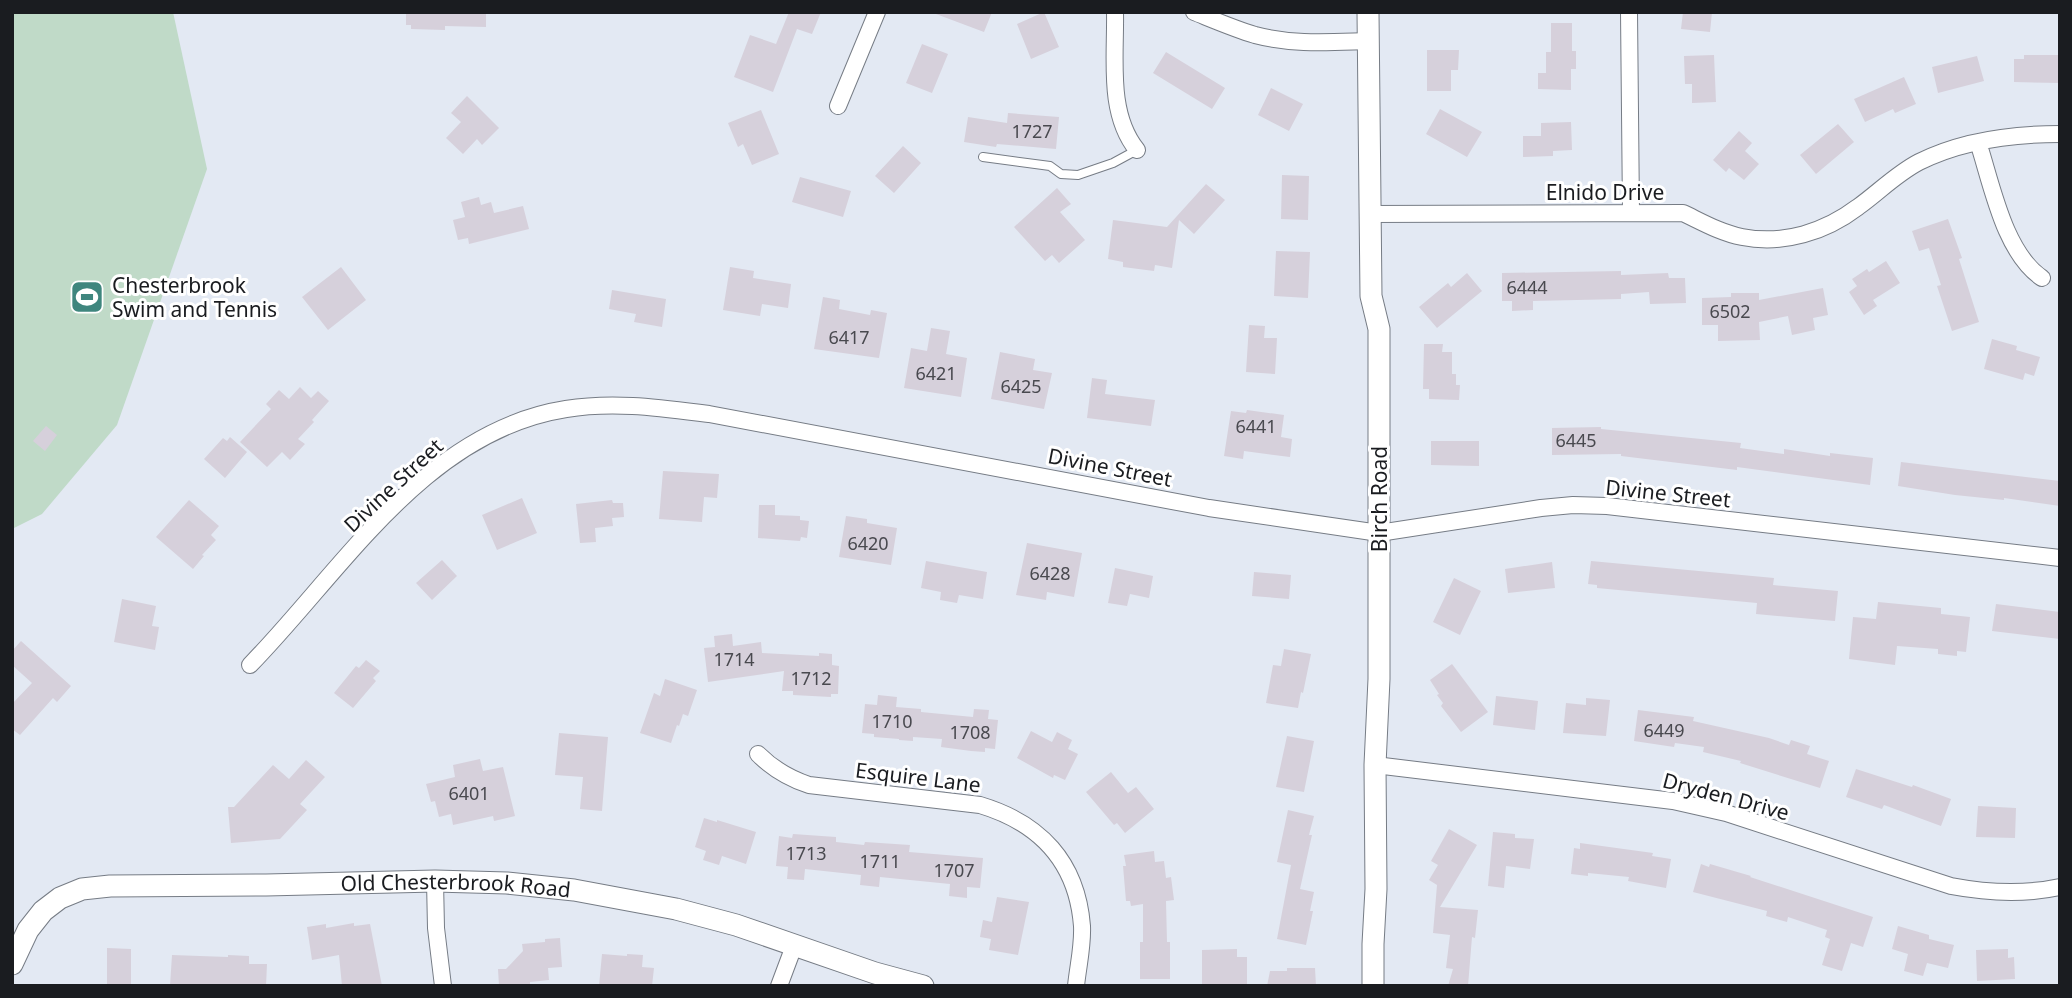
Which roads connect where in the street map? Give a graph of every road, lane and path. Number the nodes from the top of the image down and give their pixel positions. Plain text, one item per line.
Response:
1 (877, 12) edge
2 (1115, 12) edge
3 (1194, 12) edge
4 (1368, 12) edge
5 (1629, 12) edge
6 (1369, 41) junction
7 (838, 106) dead end
8 (2060, 134) edge
9 (1978, 142) junction
10 (1137, 150) joint
11 (983, 157) dead end
12 (1630, 213) junction
13 (1370, 214) junction
14 (2042, 278) dead end
15 (1379, 533) junction
16 (2060, 558) edge
17 (250, 665) dead end
18 (758, 754) dead end
19 (1375, 765) junction
20 (435, 881) junction
21 (2060, 887) edge
22 (794, 946) junction
23 (12, 964) edge
24 (443, 986) edge
25 (779, 986) edge
26 (923, 986) edge
27 (1076, 986) edge
28 (1373, 986) edge

1 - 7 street
2 - 10 street
3 - 6 street
4 - 6 street, Birch Road
5 - 12 street
6 - 13 street, Birch Road
8 - 9 street, Elnido Drive
9 - 12 street, Elnido Drive
9 - 14 street
10 - 11 lane
12 - 13 street, Elnido Drive
13 - 15 street, Birch Road
15 - 16 street, Divine Street
15 - 17 street, Divine Street
15 - 19 street, Birch Road
18 - 27 street, Esquire Lane
19 - 21 street, Dryden Drive
19 - 28 street, Birch Road
20 - 22 street, Old Chesterbrook Road
20 - 23 street, Old Chesterbrook Road
20 - 24 street
22 - 25 street
22 - 26 street, Old Chesterbrook Road

